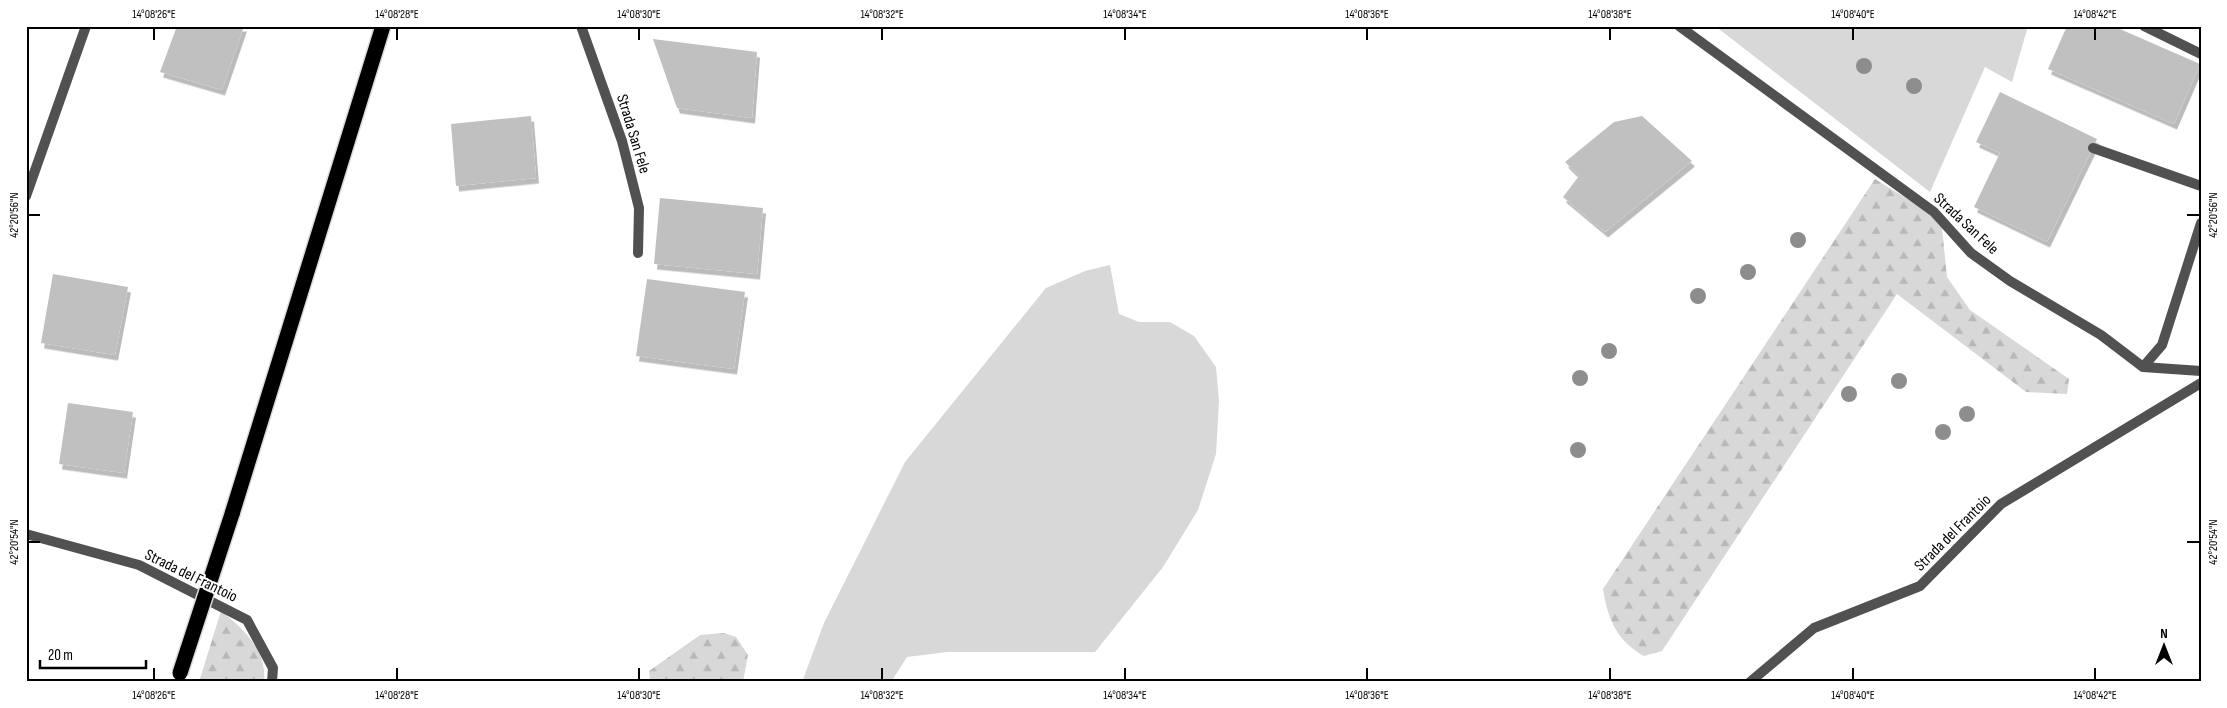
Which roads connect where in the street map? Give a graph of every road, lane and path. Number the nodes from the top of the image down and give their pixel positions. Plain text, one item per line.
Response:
1 (86, 26) edge
2 (383, 26) edge
3 (581, 26) edge
4 (1679, 26) edge
5 (2144, 26) edge
6 (2201, 54) edge
7 (2093, 148) dead end
8 (2201, 186) edge
9 (26, 196) edge
10 (2201, 224) edge
11 (638, 253) dead end
12 (2143, 367) junction
13 (2201, 371) edge
14 (2201, 383) edge
15 (26, 534) edge
16 (179, 678) edge
17 (272, 682) edge
18 (1750, 682) edge

1 - 9 street
2 - 16 highway, bridge
3 - 11 street, Strada San Fele
4 - 12 street, Strada San Fele
5 - 6 street
7 - 8 street
10 - 12 street
12 - 13 street
14 - 18 street, Strada del Frantoio
15 - 17 street, Strada del Frantoio

